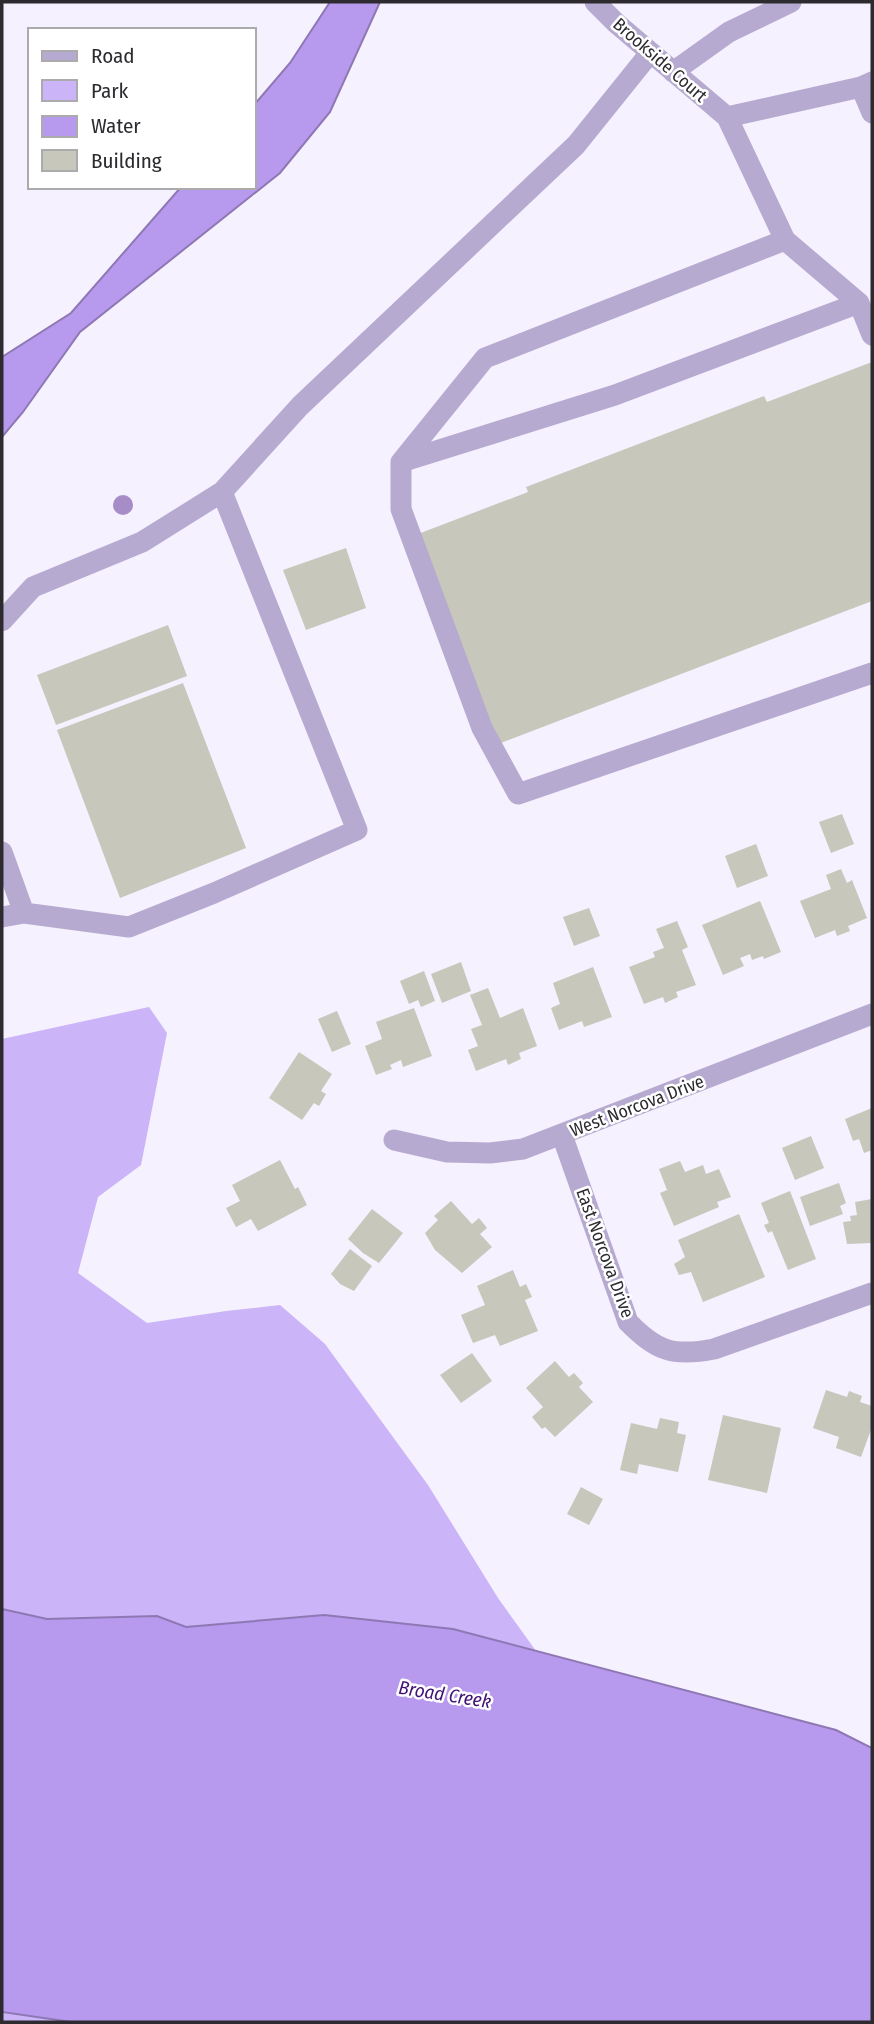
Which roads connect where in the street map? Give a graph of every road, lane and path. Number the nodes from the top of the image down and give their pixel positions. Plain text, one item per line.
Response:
1 (595, 2) edge
2 (791, 2) edge
3 (650, 53) junction
4 (673, 72) junction
5 (866, 84) edge
6 (872, 113) edge
7 (727, 117) junction
8 (785, 240) junction
9 (859, 303) junction
10 (872, 335) edge
11 (401, 462) junction
12 (222, 492) junction
13 (2, 621) edge
14 (872, 673) edge
15 (2, 852) edge
16 (24, 913) junction
17 (2, 917) edge
18 (872, 1014) edge
19 (562, 1135) junction
20 (394, 1140) dead end
21 (872, 1293) edge

1 - 3 street, Brookside Court
2 - 4 street
3 - 4 street, Brookside Court
3 - 12 street
4 - 7 street, Brookside Court
5 - 6 street
5 - 7 street
7 - 8 street
8 - 9 street
8 - 11 street
9 - 10 street
9 - 11 street
11 - 14 street
12 - 13 street
12 - 16 street
15 - 16 street
16 - 17 street
18 - 19 street, West Norcova Drive
19 - 20 street, West Norcova Drive
19 - 21 street, East Norcova Drive

